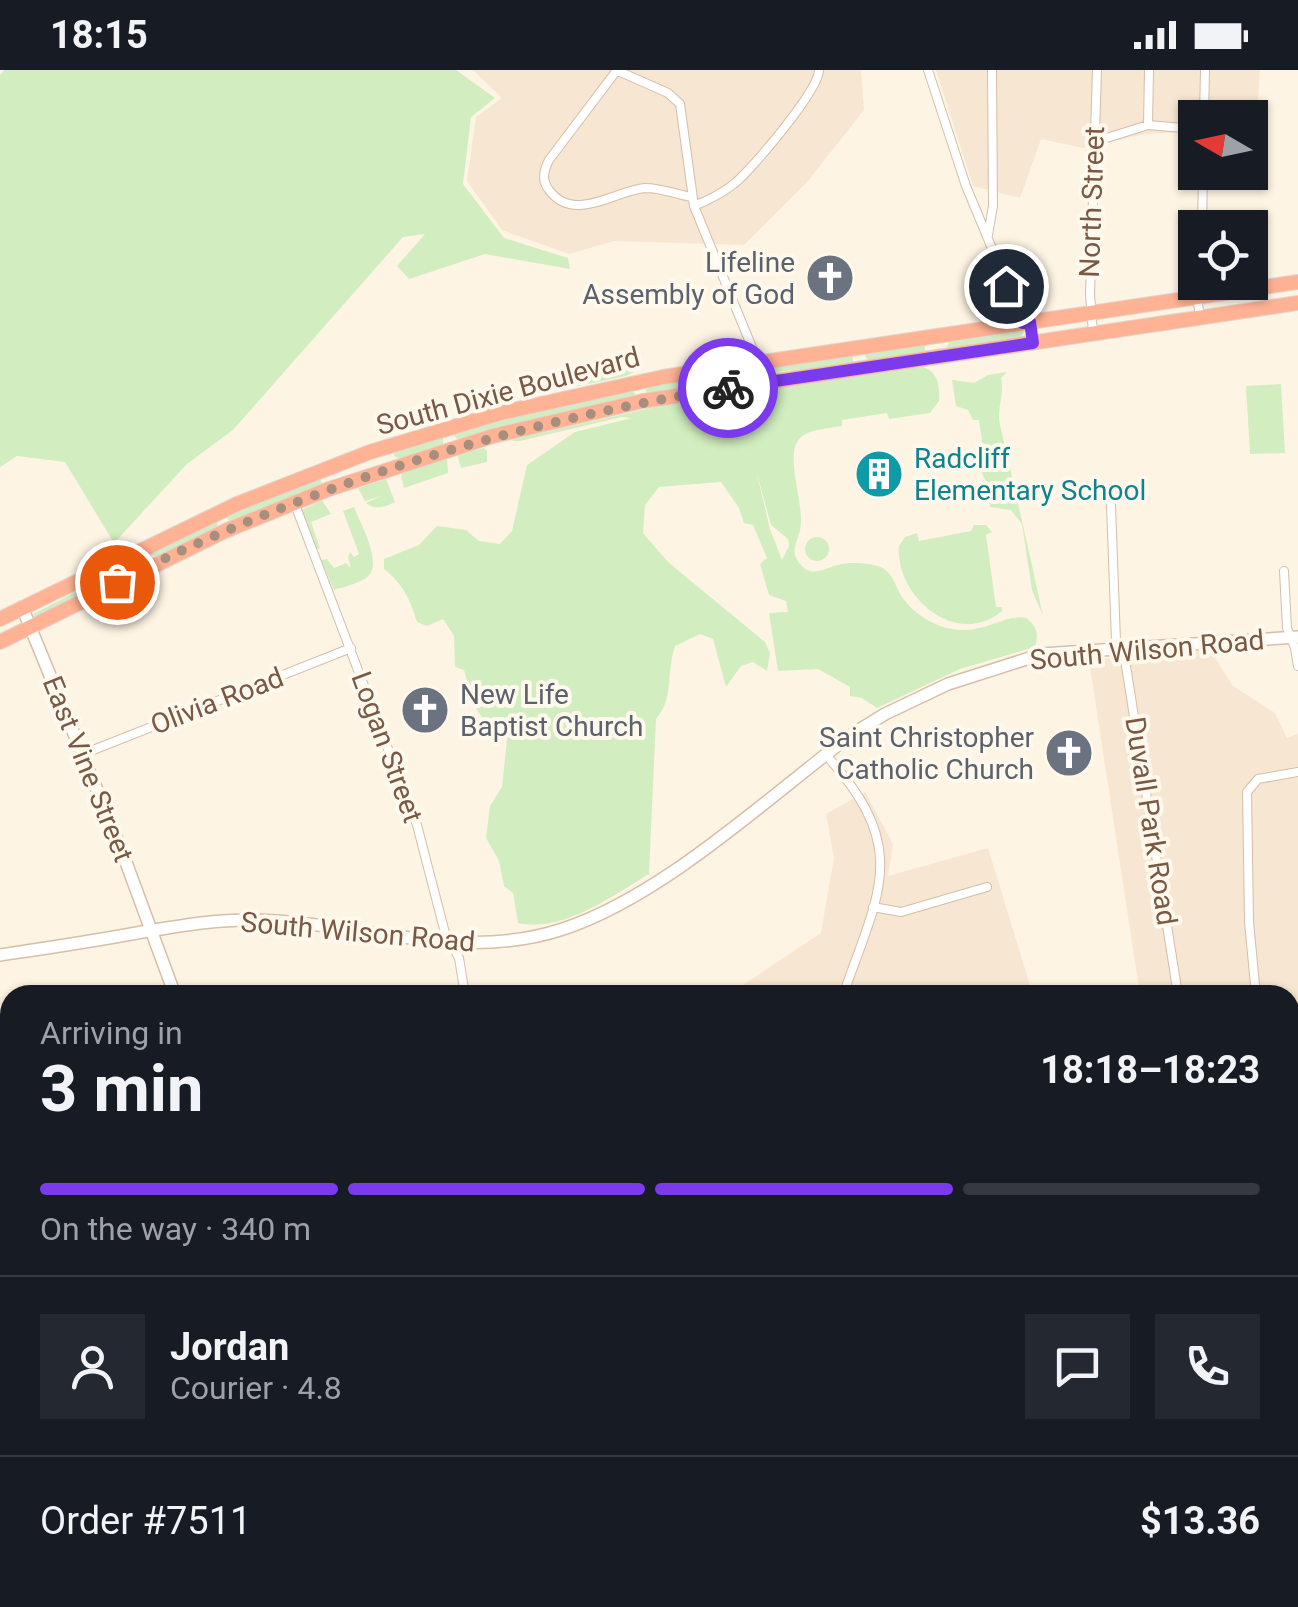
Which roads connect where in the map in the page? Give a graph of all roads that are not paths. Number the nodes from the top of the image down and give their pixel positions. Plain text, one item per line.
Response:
1 (617, 70) edge
2 (819, 70) edge
3 (992, 70) edge
4 (1097, 70) edge
5 (1149, 70) edge
6 (1205, 70) edge
7 (930, 71) edge
8 (1204, 100) edge
9 (1148, 125) junction
10 (1178, 128) edge
11 (1094, 142) junction
12 (693, 202) junction
13 (987, 240) junction
14 (1298, 282) edge
15 (1268, 284) edge
16 (1178, 294) edge
17 (1199, 300) edge
18 (1298, 303) edge
19 (1091, 312) junction
20 (1200, 317) junction
21 (1027, 322) junction
22 (1093, 333) junction
23 (1033, 343) junction
24 (758, 362) junction
25 (763, 382) junction
26 (294, 502) junction
27 (1111, 505) dead end
28 (1284, 571) dead end
29 (22, 607) junction
30 (0, 618) edge
31 (30, 627) junction
32 (1295, 637) edge
33 (0, 642) edge
34 (1123, 646) junction
35 (351, 648) junction
36 (1298, 666) edge
37 (83, 754) junction
38 (826, 754) junction
39 (1298, 772) edge
40 (986, 888) dead end
41 (873, 907) junction
42 (153, 930) junction
43 (451, 942) junction
44 (0, 956) edge
45 (172, 985) edge
46 (463, 985) edge
47 (846, 985) edge
48 (1176, 985) edge
49 (1255, 985) edge

1 - 12 street
1 - 12 street
2 - 12 street
3 - 13 street
4 - 11 street, North Street
5 - 9 street
6 - 8 street
7 - 13 street
9 - 10 street
9 - 11 street
11 - 19 street, North Street
12 - 24 street
13 - 21 street
14 - 15 highway, South Dixie Boulevard
16 - 19 highway, South Dixie Boulevard
17 - 20 street
18 - 20 highway, South Dixie Boulevard
19 - 21 highway, South Dixie Boulevard
19 - 22 street, North Street
20 - 22 highway, South Dixie Boulevard
21 - 23 street
21 - 24 highway, South Dixie Boulevard
22 - 23 highway, South Dixie Boulevard
23 - 25 highway, South Dixie Boulevard
24 - 25 street
24 - 29 highway, South Dixie Boulevard
25 - 26 highway, South Dixie Boulevard
26 - 31 highway, South Dixie Boulevard
26 - 35 street, Logan Street
27 - 34 street, Duvall Park Road
28 - 32 street
29 - 30 highway, South Dixie Boulevard
29 - 31 main road, East Vine Street
31 - 33 highway, South Dixie Boulevard
31 - 37 main road, East Vine Street
32 - 34 main road, South Wilson Road
32 - 36 street
34 - 38 main road, South Wilson Road
34 - 48 street, Duvall Park Road
35 - 37 street, Olivia Road
35 - 43 street, Logan Street
37 - 42 main road, East Vine Street
38 - 41 street
38 - 43 main road, South Wilson Road
39 - 49 street
40 - 41 street
41 - 47 street
42 - 43 main road, South Wilson Road
42 - 44 main road, South Wilson Road
42 - 45 main road, East Vine Street
43 - 46 street, Logan Street

